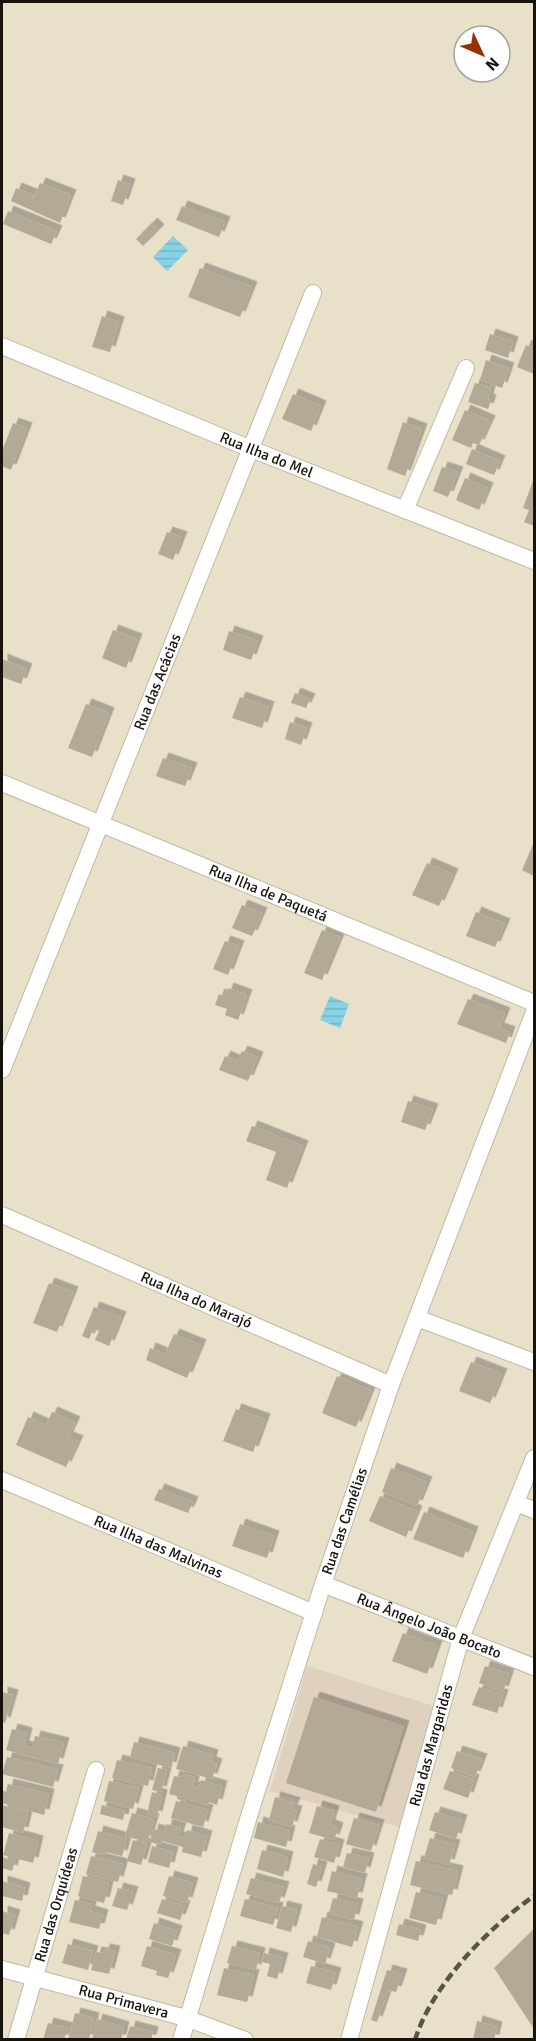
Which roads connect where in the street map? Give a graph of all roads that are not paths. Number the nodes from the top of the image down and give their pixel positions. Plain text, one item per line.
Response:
1 (313, 293) dead end
2 (2, 346) edge
3 (466, 368) dead end
4 (251, 449) junction
5 (405, 510) junction
6 (534, 561) edge
7 (2, 783) edge
8 (99, 825) junction
9 (534, 1003) edge
10 (534, 1012) edge
11 (2, 1070) edge
12 (2, 1215) edge
13 (417, 1318) junction
14 (534, 1362) edge
15 (391, 1384) junction
16 (534, 1458) edge
17 (2, 1480) edge
18 (516, 1503) junction
19 (534, 1510) edge
20 (323, 1584) junction
21 (314, 1613) junction
22 (461, 1638) junction
23 (534, 1667) edge
24 (96, 1770) dead end
25 (2, 1969) edge
26 (33, 1979) junction
27 (186, 2018) junction
28 (16, 2040) edge
29 (181, 2040) edge
30 (245, 2040) edge
31 (349, 2040) edge

1 - 4 street, Rua das Acácias
2 - 4 street, Rua Ilha do Mel
3 - 5 street
4 - 5 street, Rua Ilha do Mel
4 - 8 street, Rua das Acácias
5 - 6 street, Rua Ilha do Mel
7 - 8 street, Rua Ilha de Paquetá
8 - 9 street, Rua Ilha de Paquetá
8 - 11 street, Rua das Acácias
10 - 13 street, Rua das Camélias
12 - 15 street, Rua Ilha do Marajó
13 - 14 street
13 - 15 street, Rua das Camélias
15 - 20 street, Rua das Camélias
16 - 18 street, Rua das Margaridas
17 - 21 street, Rua Ilha das Malvinas
18 - 19 street
18 - 22 street, Rua das Margaridas
20 - 21 street, Rua das Camélias
20 - 22 street, Rua Ângelo João Bocato
21 - 27 street, Rua das Camélias
22 - 23 street, Rua Ângelo João Bocato
22 - 31 street, Rua das Margaridas
24 - 26 street, Rua das Orquídeas
25 - 26 street, Rua Primavera
26 - 27 street, Rua Primavera
26 - 28 street, Rua das Orquídeas
27 - 29 street, Rua das Camélias
27 - 30 street, Rua Primavera

